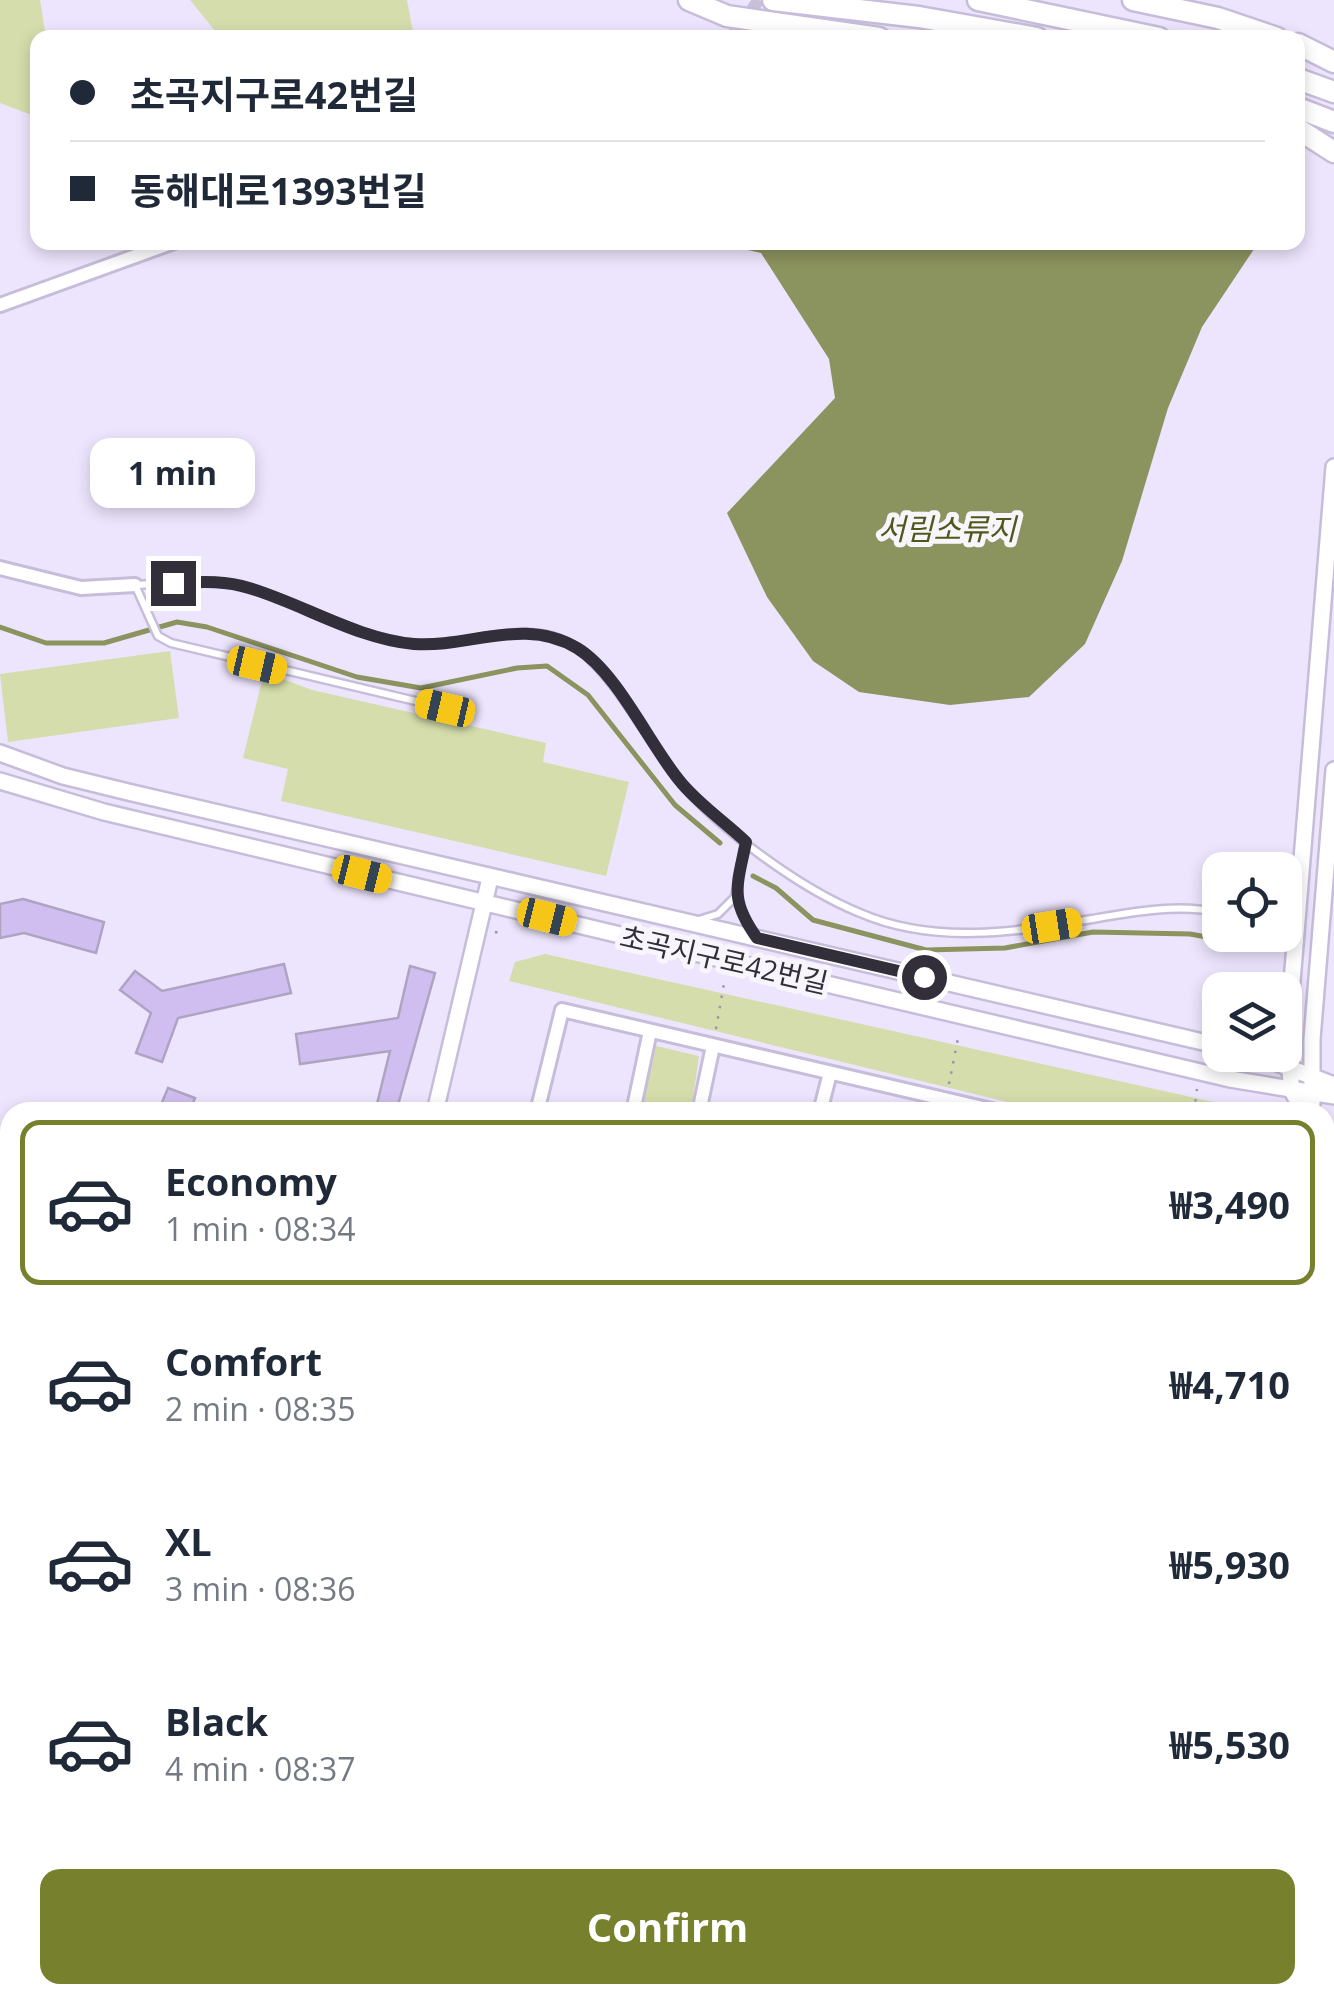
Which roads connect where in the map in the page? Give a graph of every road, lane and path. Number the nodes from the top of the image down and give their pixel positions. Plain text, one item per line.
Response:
1 (689, 0) edge
2 (773, 0) edge
3 (978, 0) edge
4 (1133, 0) edge
5 (824, 30) edge
6 (992, 30) edge
7 (1121, 30) edge
8 (1253, 30) edge
9 (1305, 48) edge
10 (1334, 62) edge
11 (1305, 81) edge
12 (1334, 92) edge
13 (1305, 111) edge
14 (1334, 122) edge
15 (1305, 133) edge
16 (1334, 152) edge
17 (152, 250) edge
18 (0, 305) edge
19 (1334, 467) edge
20 (0, 568) edge
21 (136, 585) junction
22 (445, 708) dead end
23 (0, 753) edge
24 (1334, 770) edge
25 (0, 781) edge
26 (746, 842) junction
27 (490, 878) junction
28 (734, 897) junction
29 (484, 903) junction
30 (1202, 913) edge
31 (691, 923) junction
32 (757, 938) junction
33 (728, 962) junction
34 (1293, 972) edge
35 (962, 1016) junction
36 (1148, 1029) junction
37 (650, 1031) junction
38 (1202, 1042) edge
39 (713, 1046) junction
40 (1142, 1058) junction
41 (1302, 1070) edge
42 (1200, 1071) junction
43 (1290, 1072) edge
44 (830, 1073) junction
45 (1312, 1074) junction
46 (1334, 1085) edge
47 (1292, 1091) junction
48 (1314, 1095) junction
49 (1334, 1096) edge
50 (437, 1102) edge
51 (539, 1102) edge
52 (635, 1102) edge
53 (701, 1102) edge
54 (823, 1102) edge
55 (930, 1102) edge
56 (945, 1102) edge
57 (1195, 1102) edge
58 (1300, 1102) edge
59 (1311, 1102) edge

1 - 5 main road
2 - 6 main road
3 - 7 main road
4 - 8 main road
9 - 10 main road
11 - 12 main road
13 - 14 main road
15 - 16 main road
17 - 18 street
19 - 34 street
20 - 21 street
21 - 22 lane
21 - 26 lane
23 - 27 street, 초곡지구로42번길
24 - 45 street
25 - 29 street, 초곡지구로42번길
26 - 28 lane
26 - 30 lane
27 - 29 street
27 - 31 street, 초곡지구로42번길
28 - 31 lane
28 - 32 lane
29 - 33 street, 초곡지구로42번길
29 - 50 street
31 - 32 street, 초곡지구로42번길
32 - 36 street, 초곡지구로42번길
33 - 35 street, 초곡지구로42번길
33 - 39 path
35 - 40 street, 초곡지구로42번길
35 - 56 path
36 - 38 street, 초곡지구로42번길
36 - 40 street
37 - 39 street
37 - 51 street
37 - 52 street
39 - 44 street
39 - 53 street
40 - 42 street, 초곡지구로42번길
41 - 45 street
42 - 47 street, 초곡지구로42번길
42 - 57 path
43 - 47 street
44 - 54 street
44 - 55 street
45 - 46 street
45 - 48 street
47 - 48 street, 초곡지구로42번길
47 - 58 street
48 - 49 street, 초곡지구로42번길
48 - 59 street

